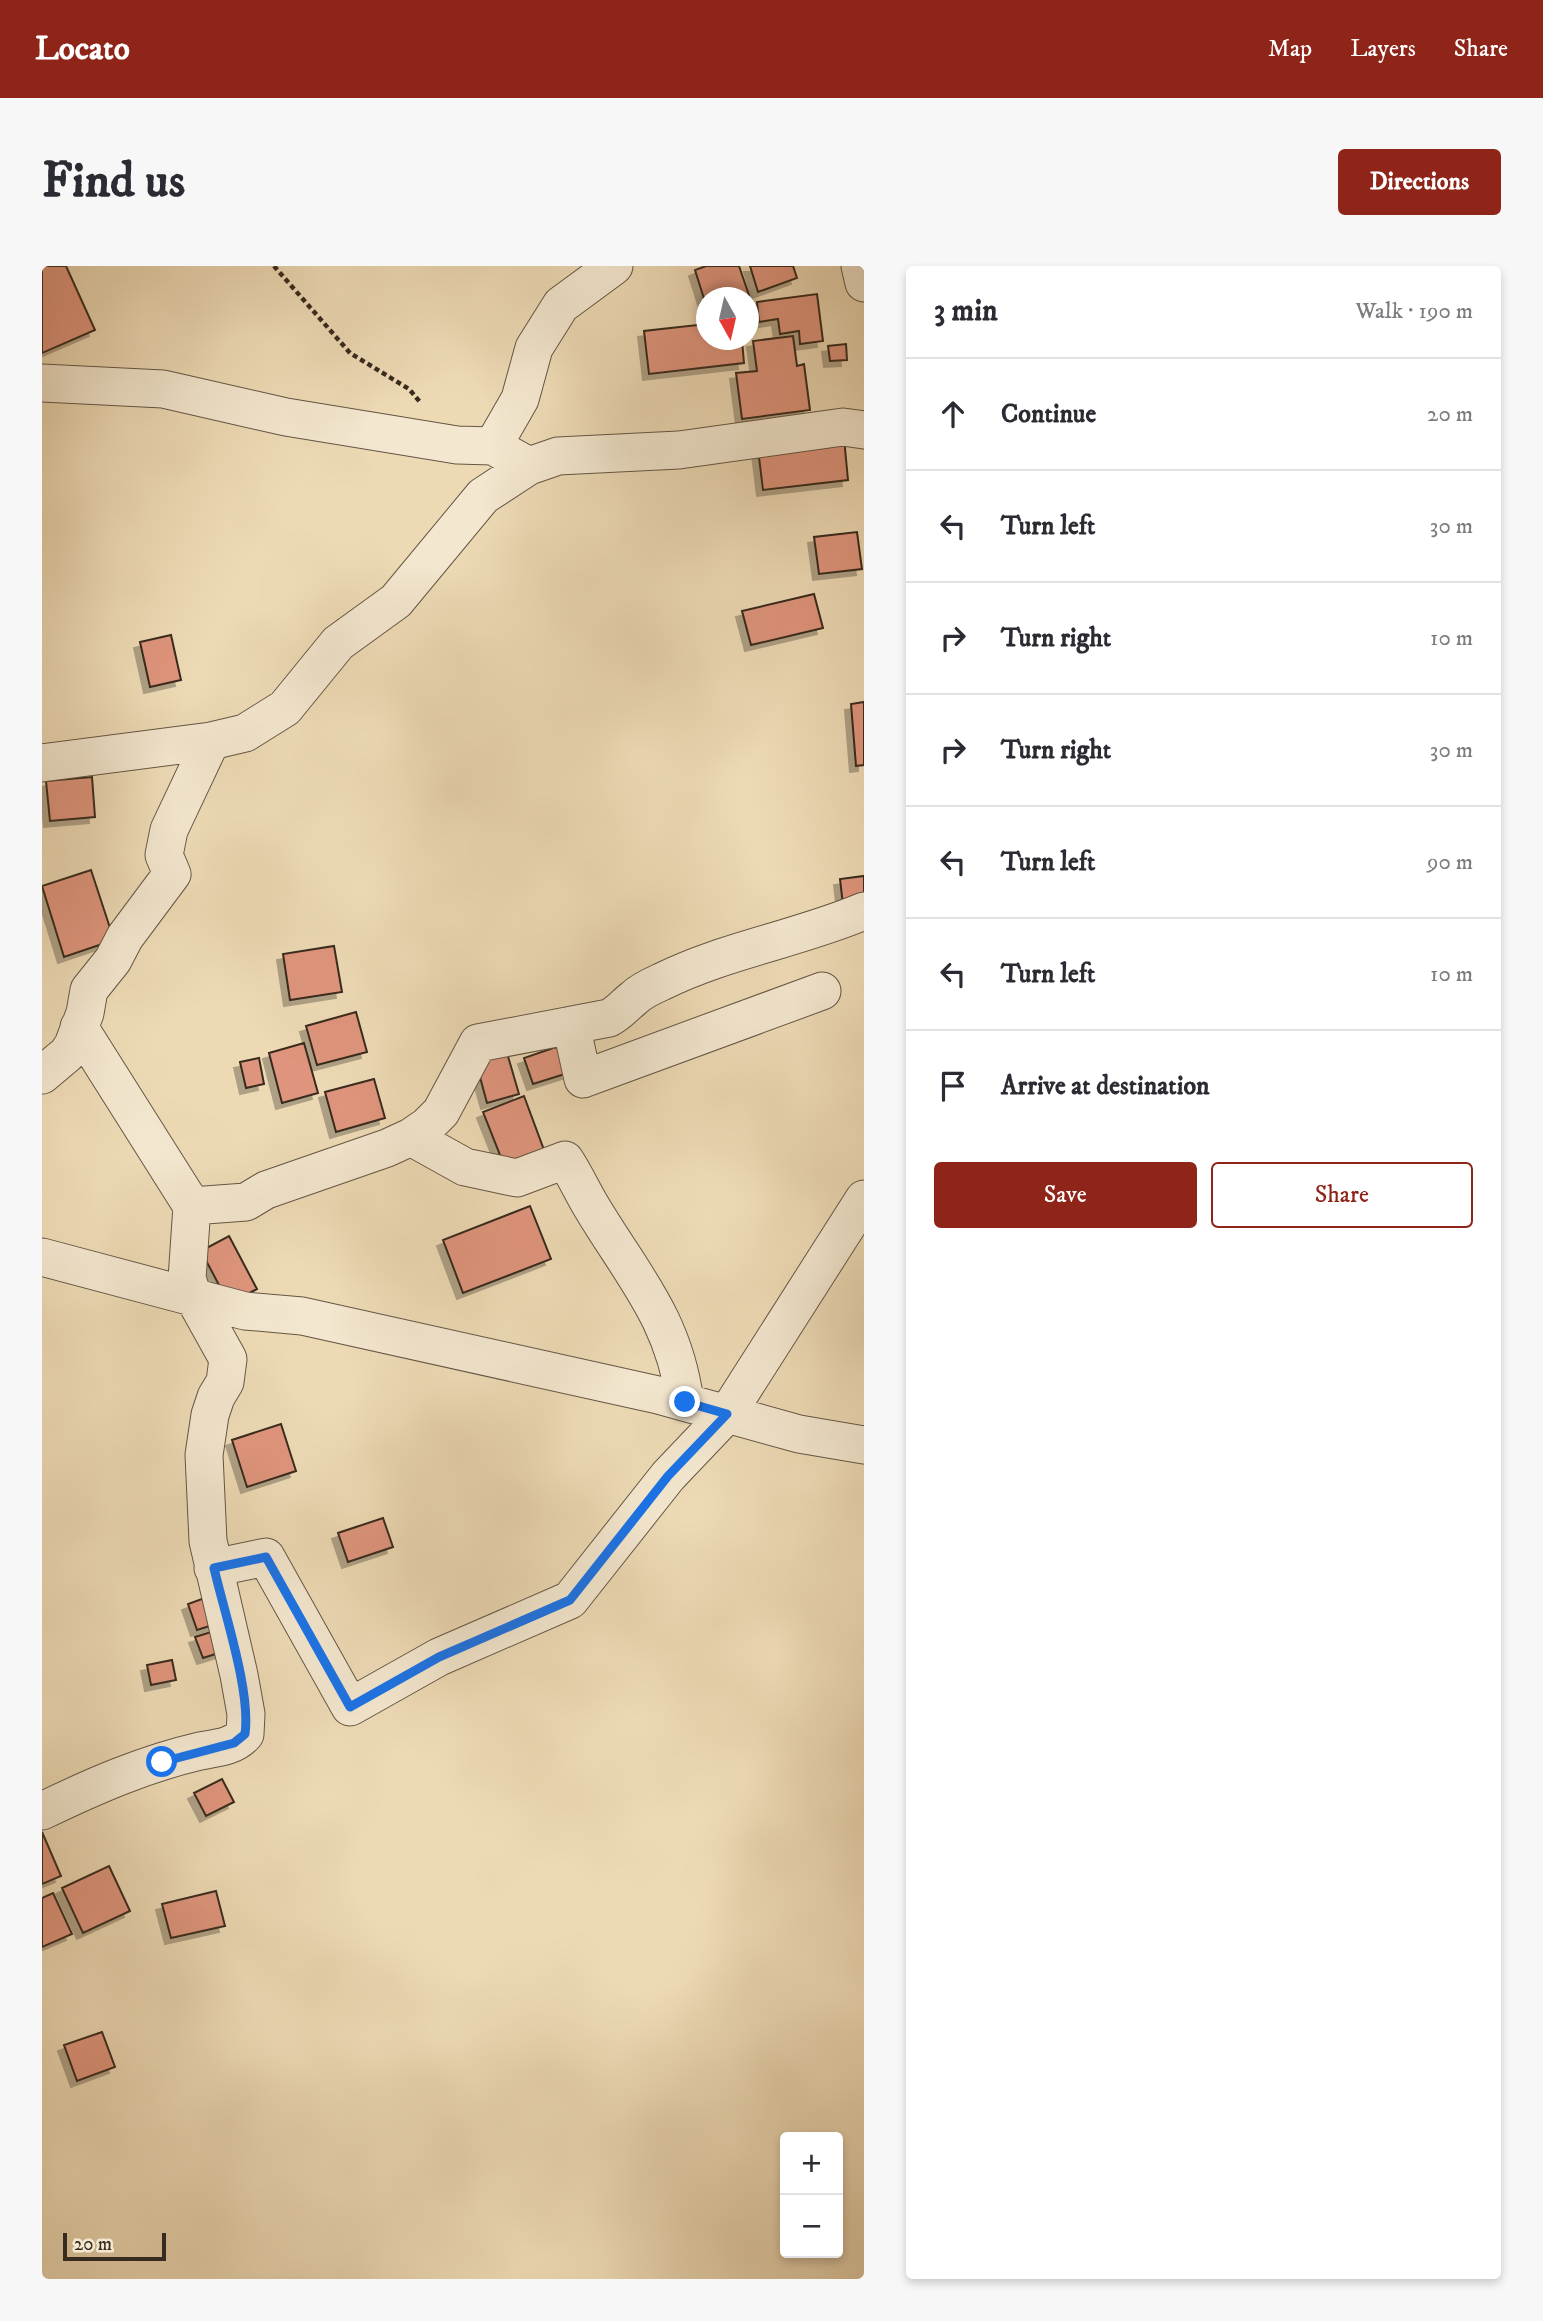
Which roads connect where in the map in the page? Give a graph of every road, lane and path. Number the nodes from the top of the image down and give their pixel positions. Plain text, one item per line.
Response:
1 (274, 266) edge
2 (860, 266) edge
3 (612, 267) edge
4 (864, 283) edge
5 (42, 383) edge
6 (864, 430) edge
7 (457, 445) junction
8 (493, 446) junction
9 (529, 466) junction
10 (211, 741) junction
11 (42, 763) edge
12 (864, 911) edge
13 (822, 991) dead end
14 (571, 1025) junction
15 (79, 1027) junction
16 (42, 1075) edge
17 (411, 1137) junction
18 (864, 1199) edge
19 (192, 1206) junction
20 (42, 1257) edge
21 (193, 1296) junction
22 (685, 1402) junction
23 (727, 1414) junction
24 (864, 1445) edge
25 (214, 1568) junction
26 (42, 1811) edge

1 - 7 path
2 - 4 street
3 - 8 street
5 - 7 street
6 - 9 street
7 - 8 street
8 - 9 street
9 - 10 street
10 - 11 street
10 - 15 street
12 - 14 street
13 - 14 street
14 - 17 street
15 - 16 street
15 - 19 street
17 - 19 street
17 - 22 street
18 - 23 street
19 - 21 street
20 - 21 street
21 - 22 street
21 - 25 street
22 - 23 street
23 - 24 street
23 - 25 street
25 - 26 street

